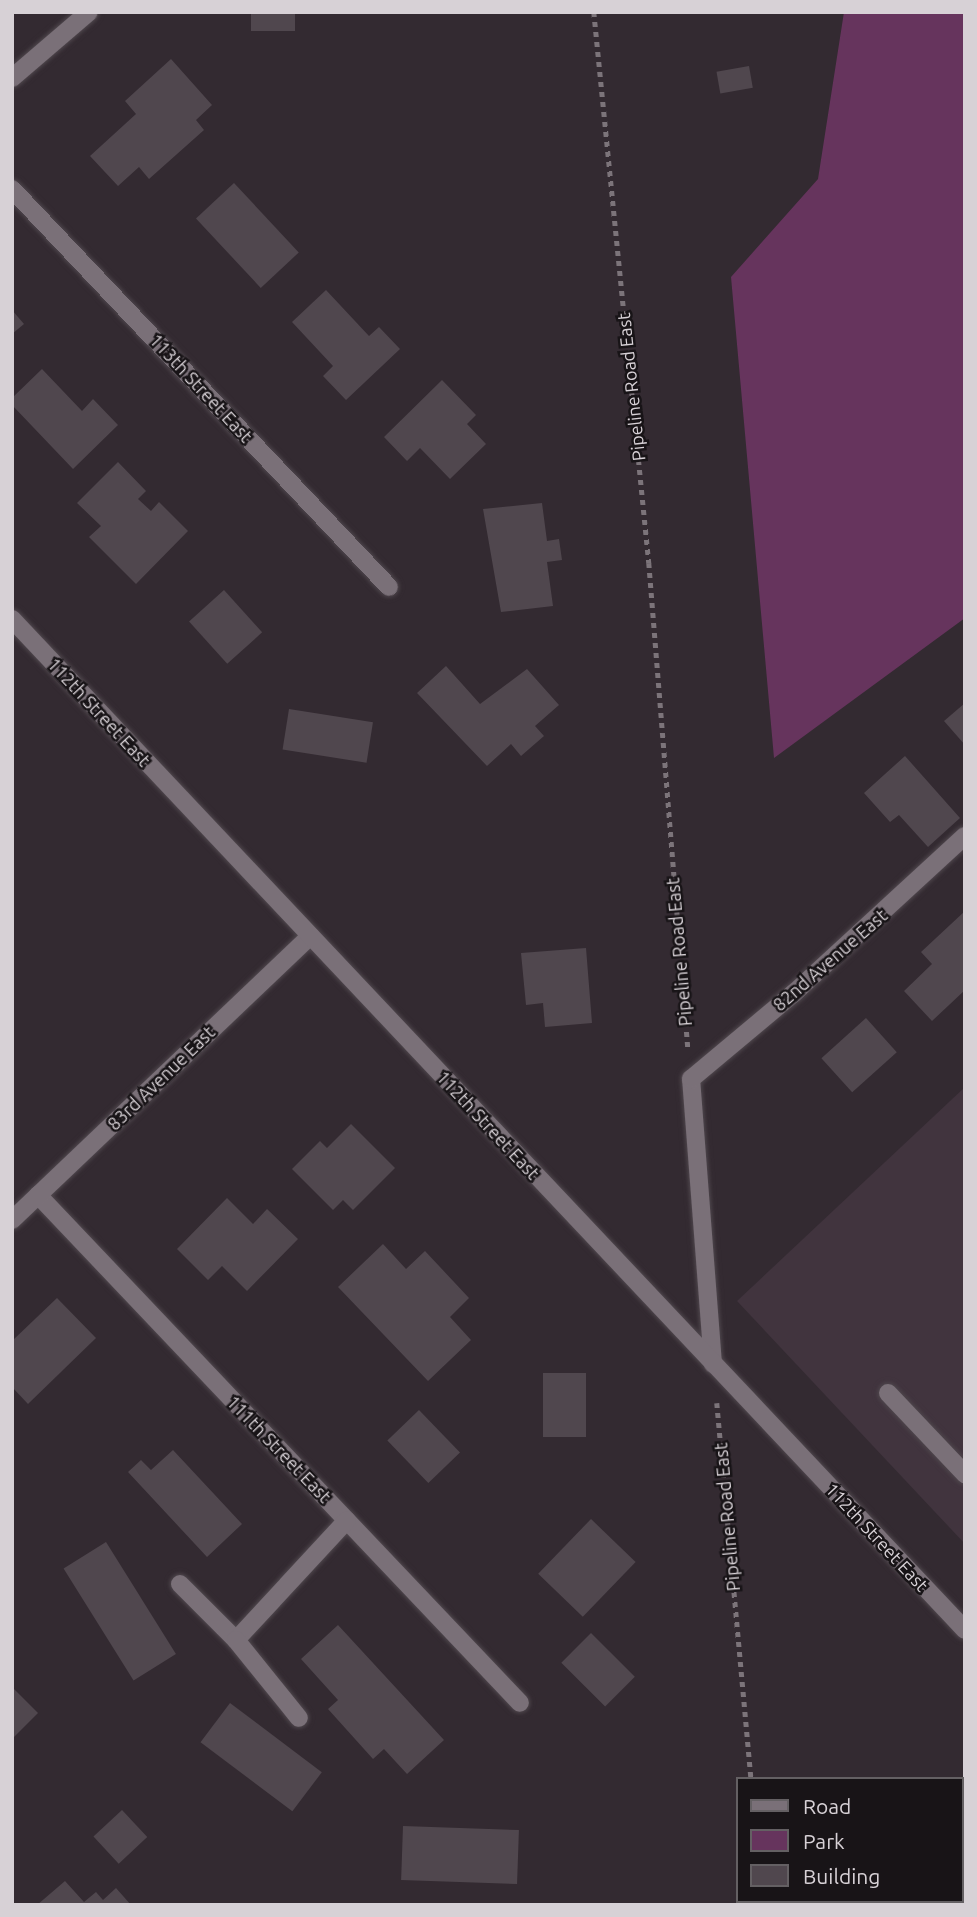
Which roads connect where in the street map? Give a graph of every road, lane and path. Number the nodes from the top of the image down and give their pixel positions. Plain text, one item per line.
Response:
1 (89, 12) edge
2 (594, 12) edge
3 (12, 78) edge
4 (12, 189) edge
5 (389, 587) dead end
6 (12, 619) edge
7 (965, 836) edge
8 (310, 936) junction
9 (691, 1079) junction
10 (38, 1195) junction
11 (12, 1220) edge
12 (713, 1364) junction
13 (888, 1393) dead end
14 (965, 1475) edge
15 (347, 1520) junction
16 (180, 1584) dead end
17 (965, 1630) edge
18 (236, 1640) junction
19 (520, 1703) dead end
20 (299, 1718) dead end
21 (751, 1777) edge

1 - 3 street
2 - 9 path, Pipeline Road East
4 - 5 street, 113th Street East
6 - 8 street, 112th Street East
7 - 9 street, 82nd Avenue East
8 - 10 street, 83rd Avenue East
8 - 12 street, 112th Street East
9 - 12 street
10 - 11 street, 83rd Avenue East
10 - 15 street, 111th Street East
12 - 17 street, 112th Street East
12 - 21 path, Pipeline Road East
13 - 14 street
15 - 18 street
15 - 19 street, 111th Street East
16 - 18 street
18 - 20 street

